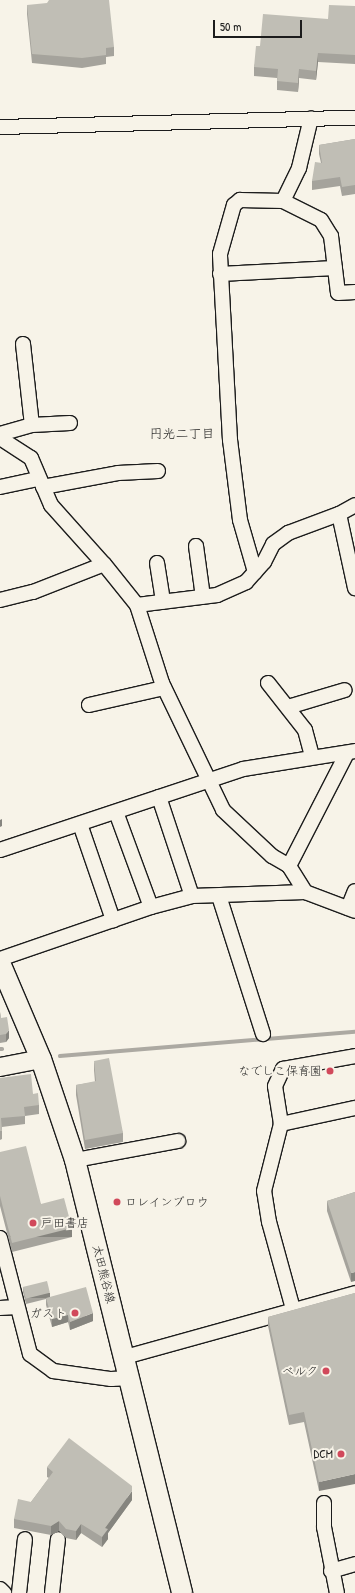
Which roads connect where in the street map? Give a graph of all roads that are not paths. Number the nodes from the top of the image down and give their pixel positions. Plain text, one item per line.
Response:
1 (311, 118) junction
2 (355, 118) edge
3 (0, 127) edge
4 (283, 201) junction
5 (335, 268) junction
6 (220, 274) junction
7 (355, 292) edge
8 (23, 344) dead end
9 (70, 423) dead end
10 (32, 425) junction
11 (0, 434) edge
12 (0, 438) edge
13 (158, 471) dead end
14 (41, 483) junction
15 (0, 487) edge
16 (355, 505) edge
17 (339, 514) junction
18 (196, 546) dead end
19 (157, 563) dead end
20 (104, 564) junction
21 (255, 572) junction
22 (354, 581) edge
23 (203, 597) junction
24 (0, 600) edge
25 (163, 602) junction
26 (137, 606) junction
27 (268, 683) dead end
28 (164, 688) junction
29 (345, 690) dead end
30 (89, 705) dead end
31 (288, 707) junction
32 (351, 752) edge
33 (312, 757) junction
34 (210, 780) junction
35 (159, 797) junction
36 (116, 812) junction
37 (80, 824) junction
38 (0, 850) edge
39 (289, 866) junction
40 (355, 891) edge
41 (305, 892) junction
42 (192, 896) junction
43 (219, 896) junction
44 (151, 908) junction
45 (352, 910) edge
46 (113, 920) junction
47 (0, 959) edge
48 (0, 963) edge
49 (263, 1034) dead end
50 (355, 1056) edge
51 (41, 1060) junction
52 (0, 1067) edge
53 (355, 1108) edge
54 (281, 1124) junction
55 (178, 1141) dead end
56 (75, 1160) junction
57 (0, 1238) edge
58 (355, 1293) edge
59 (17, 1306) junction
60 (0, 1308) edge
61 (293, 1310) junction
62 (125, 1356) junction
63 (131, 1378) junction
64 (324, 1503) dead end
65 (25, 1539) dead end
66 (58, 1539) dead end
67 (355, 1564) edge
68 (331, 1571) junction
69 (0, 1589) edge
70 (4, 1593) edge
71 (19, 1593) edge
72 (52, 1593) edge
73 (182, 1593) edge
74 (337, 1593) edge

1 - 2 street
1 - 3 street
1 - 4 street
4 - 5 street
4 - 6 street
5 - 6 street
5 - 7 street
6 - 21 street
8 - 10 street
9 - 10 street
10 - 11 street
12 - 14 street
13 - 14 street
14 - 15 street
14 - 20 street
16 - 17 street
17 - 21 street
17 - 22 street
18 - 23 street
19 - 25 street
20 - 24 street
20 - 26 street
21 - 23 street
23 - 25 street
25 - 26 street
26 - 28 street
27 - 31 street
28 - 30 street
28 - 34 street
29 - 31 street
31 - 33 street
32 - 33 street
32 - 39 street
33 - 34 street
34 - 35 street
34 - 39 street
35 - 36 street
35 - 42 street
36 - 37 street
36 - 44 street
37 - 38 street
37 - 46 street
39 - 41 street
40 - 45 street
41 - 43 street
41 - 45 street
42 - 43 street
42 - 44 street
43 - 49 street
44 - 46 street
46 - 47 street
48 - 51 main road, 太田熊谷線
50 - 54 street
51 - 52 street
51 - 56 main road, 太田熊谷線
53 - 54 street
54 - 61 street
55 - 56 street
56 - 62 main road, 太田熊谷線
57 - 59 street
58 - 61 street
59 - 60 street
59 - 63 street
61 - 62 street
62 - 63 main road, 太田熊谷線
63 - 73 main road, 太田熊谷線
64 - 68 street
65 - 71 street
66 - 72 street
67 - 68 street
68 - 74 street
69 - 70 street

